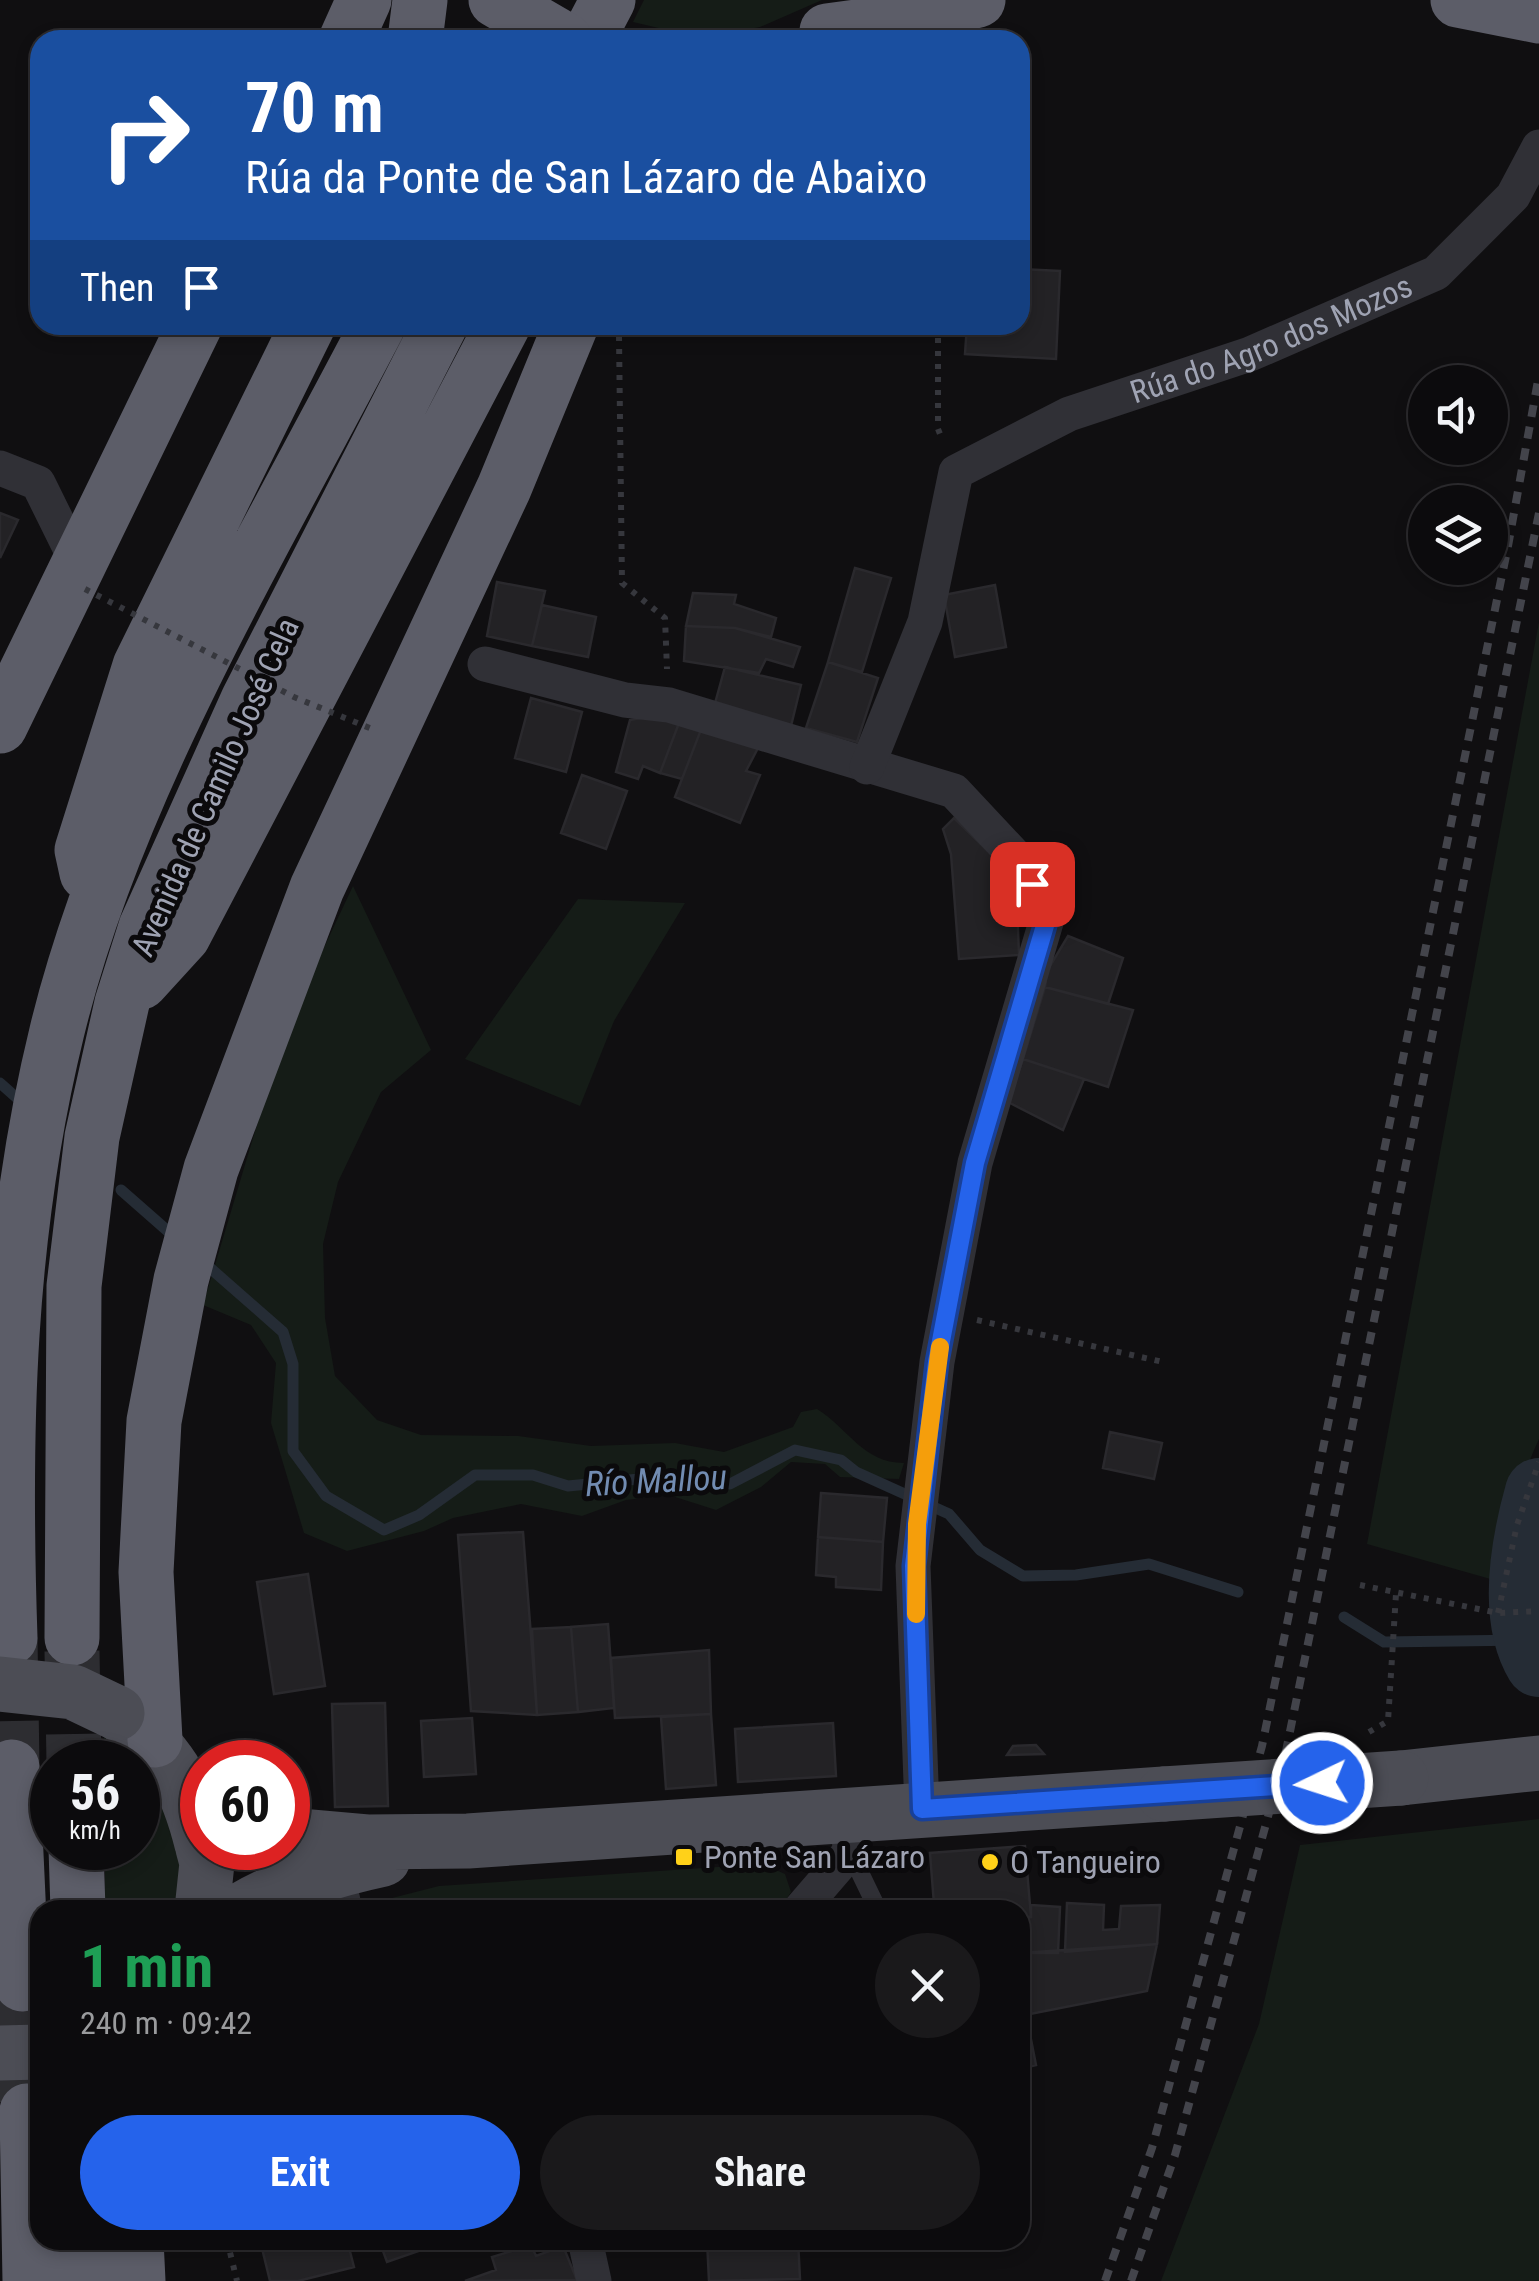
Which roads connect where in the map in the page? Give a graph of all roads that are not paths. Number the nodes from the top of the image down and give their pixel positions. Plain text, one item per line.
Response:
1 (364, 0) edge
2 (420, 0) edge
3 (496, 0) edge
4 (546, 0) edge
5 (608, 0) edge
6 (978, 0) edge
7 (1458, 0) edge
8 (1537, 15) edge
9 (833, 24) edge
10 (350, 30) edge
11 (417, 30) edge
12 (530, 30) edge
13 (548, 30) edge
14 (592, 30) edge
15 (1539, 146) edge
16 (189, 335) edge
17 (303, 335) edge
18 (373, 335) edge
19 (435, 335) edge
20 (498, 335) edge
21 (592, 335) edge
22 (0, 468) edge
23 (81, 576) junction
24 (484, 664) dead end
25 (0, 726) edge
26 (866, 766) junction
27 (94, 909) junction
28 (122, 1003) junction
29 (72, 1638) tunnel mouth
30 (5, 1661) edge
31 (136, 1726) junction
32 (1539, 1764) edge
33 (12, 1767) tunnel mouth
34 (180, 1794) edge
35 (922, 1809) junction
36 (849, 1833) junction
37 (310, 1837) edge
38 (468, 1840) junction
39 (77, 1870) edge
40 (206, 1870) edge
41 (340, 1890) edge
42 (78, 1900) edge
43 (203, 1900) edge
44 (258, 1900) edge
45 (806, 1900) edge
46 (874, 1900) edge
47 (22, 1984) tunnel mouth
48 (0, 2052) edge
49 (30, 2052) edge
50 (27, 2111) tunnel mouth
51 (84, 2250) edge
52 (136, 2250) edge
53 (587, 2250) edge
54 (30, 2281) edge
55 (85, 2281) edge
56 (138, 2281) edge
57 (594, 2281) edge

1 - 10 highway
2 - 11 highway
3 - 13 highway, bridge
4 - 12 highway
5 - 14 highway
6 - 9 highway
7 - 8 highway
15 - 26 street, Rúa do Agro dos Mozos
16 - 23 highway
17 - 27 highway
18 - 27 highway, Avenida de Camilo José Cela
19 - 28 highway, Avenida de Camilo José Cela
20 - 28 highway
21 - 31 highway
22 - 23 street
23 - 25 highway
24 - 26 street
26 - 35 street
27 - 30 highway, Avenida de Camilo José Cela
28 - 29 highway, Avenida de Camilo José Cela
30 - 31 main road, bridge
31 - 34 main road
32 - 35 main road, bridge
33 - 47 highway
35 - 36 main road
36 - 38 main road
36 - 45 street
36 - 46 lane
37 - 38 main road
38 - 41 main road
39 - 42 highway
40 - 43 main road
41 - 44 main road
48 - 49 main road, bridge
50 - 54 highway
51 - 55 highway
52 - 56 highway
53 - 57 street

